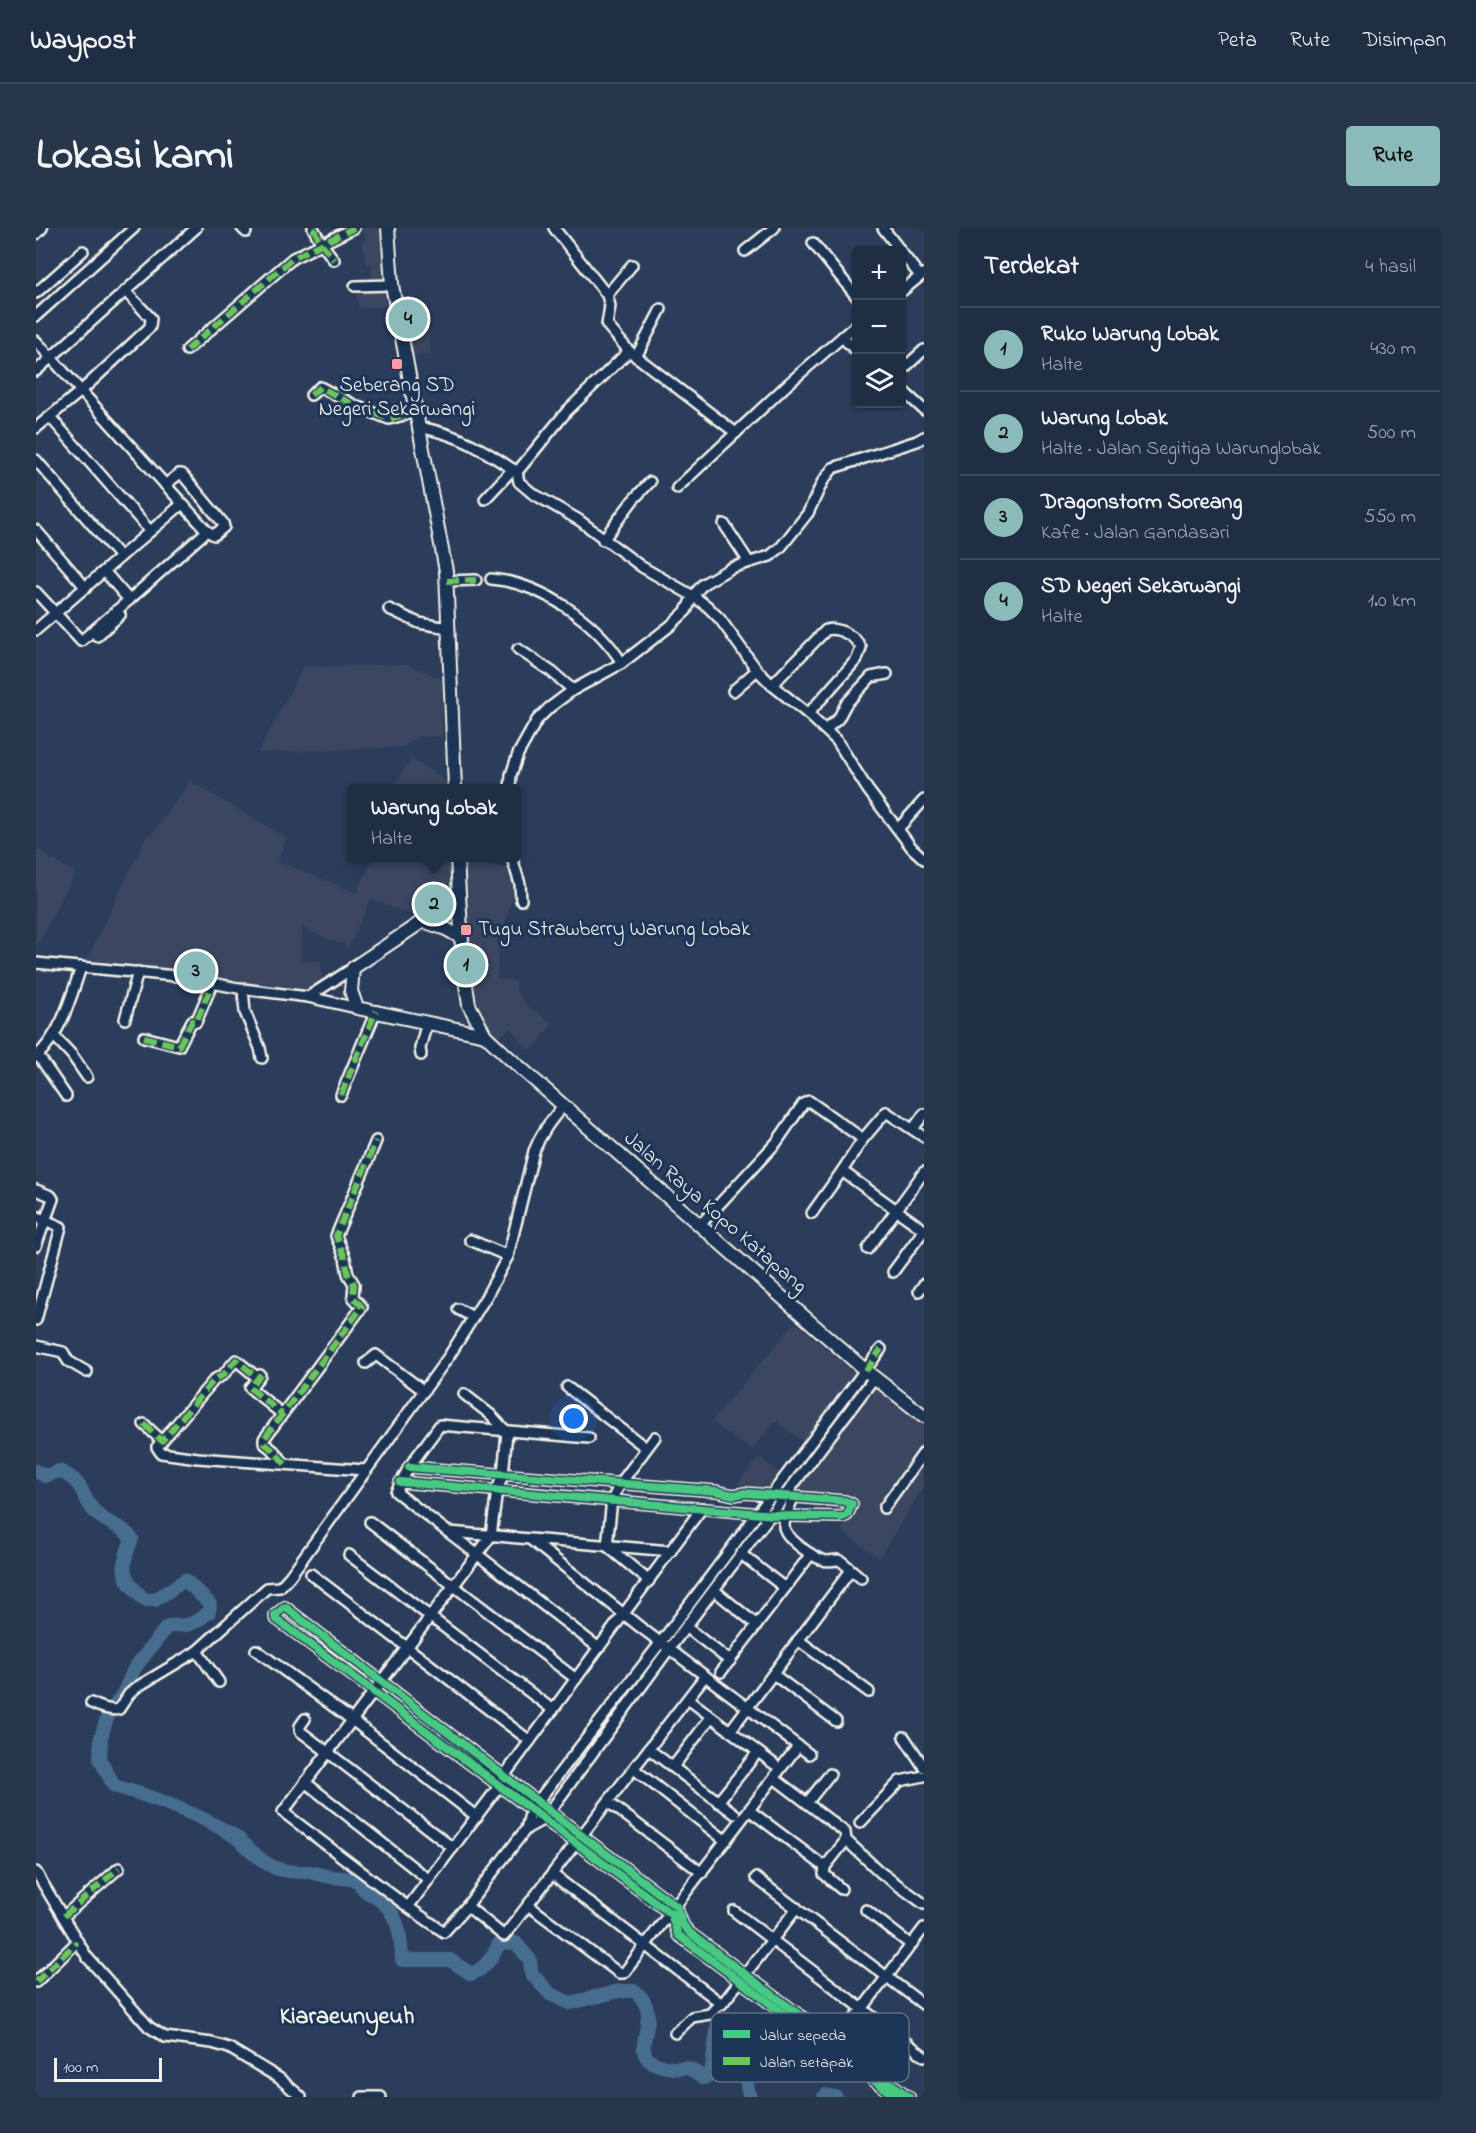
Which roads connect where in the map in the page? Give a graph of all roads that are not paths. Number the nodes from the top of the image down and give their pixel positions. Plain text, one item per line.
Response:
1 (42, 228) edge
2 (134, 228) edge
3 (196, 228) edge
4 (313, 228) edge
5 (354, 228) edge
6 (388, 228) edge
7 (554, 228) edge
8 (774, 228) edge
9 (883, 228) edge
10 (36, 234) edge
11 (813, 243) dead end
12 (322, 244) junction
13 (896, 246) edge
14 (83, 251) dead end
15 (745, 252) dead end
16 (906, 257) edge
17 (334, 260) dead end
18 (632, 265) dead end
19 (922, 275) edge
20 (392, 285) junction
21 (355, 286) dead end
22 (906, 288) edge
23 (125, 291) junction
24 (852, 291) edge
25 (36, 293) edge
26 (608, 296) junction
27 (661, 309) dead end
28 (36, 316) edge
29 (852, 329) edge
30 (842, 338) junction
31 (36, 341) edge
32 (852, 347) edge
33 (186, 350) dead end
34 (924, 350) edge
35 (633, 354) junction
36 (51, 358) junction
37 (906, 366) edge
38 (36, 371) edge
39 (81, 391) junction
40 (906, 393) edge
41 (311, 395) dead end
42 (922, 404) edge
43 (416, 412) junction
44 (50, 417) junction
45 (418, 427) junction
46 (36, 428) edge
47 (736, 433) junction
48 (924, 437) edge
49 (36, 460) edge
50 (515, 471) junction
51 (650, 482) dead end
52 (165, 485) junction
53 (677, 488) dead end
54 (485, 499) dead end
55 (182, 504) junction
56 (724, 524) dead end
57 (36, 530) edge
58 (150, 531) junction
59 (207, 531) junction
60 (603, 540) junction
61 (120, 557) junction
62 (747, 559) junction
63 (105, 571) junction
64 (491, 579) dead end
65 (476, 580) dead end
66 (447, 581) junction
67 (86, 588) junction
68 (36, 592) edge
69 (690, 594) junction
70 (129, 600) junction
71 (389, 609) dead end
72 (56, 614) junction
73 (448, 628) junction
74 (36, 630) edge
75 (518, 649) dead end
76 (619, 658) junction
77 (757, 670) junction
78 (887, 674) dead end
79 (772, 685) junction
80 (570, 687) junction
81 (733, 691) dead end
82 (808, 714) junction
83 (826, 729) junction
84 (455, 784) edge
85 (511, 784) edge
86 (924, 800) edge
87 (898, 829) junction
88 (924, 859) edge
89 (458, 862) edge
90 (513, 862) edge
91 (458, 894) junction
92 (521, 900) dead end
93 (423, 921) junction
94 (462, 938) junction
95 (36, 963) edge
96 (81, 967) junction
97 (353, 968) junction
98 (138, 972) junction
99 (213, 982) junction
100 (243, 989) junction
101 (308, 997) junction
102 (357, 1008) junction
103 (376, 1011) junction
104 (475, 1017) junction
105 (125, 1019) dead end
106 (427, 1022) junction
107 (464, 1030) junction
108 (485, 1035) junction
109 (54, 1036) junction
110 (144, 1037) dead end
111 (421, 1055) dead end
112 (37, 1056) edge
113 (262, 1058) dead end
114 (87, 1077) dead end
115 (341, 1095) dead end
116 (66, 1096) dead end
117 (564, 1105) junction
118 (924, 1114) edge
119 (913, 1129) junction
120 (924, 1137) edge
121 (863, 1139) junction
122 (376, 1141) dead end
123 (842, 1171) junction
124 (924, 1172) edge
125 (36, 1190) edge
126 (896, 1211) junction
127 (812, 1213) dead end
128 (36, 1216) edge
129 (46, 1220) junction
130 (700, 1226) junction
131 (924, 1230) edge
132 (470, 1240) dead end
133 (36, 1246) edge
134 (868, 1250) dead end
135 (508, 1256) junction
136 (893, 1272) dead end
137 (458, 1309) dead end
138 (473, 1317) junction
139 (36, 1320) edge
140 (36, 1346) edge
141 (881, 1349) dead end
142 (366, 1363) dead end
143 (87, 1372) dead end
144 (870, 1375) junction
145 (567, 1387) dead end
146 (424, 1391) junction
147 (464, 1394) dead end
148 (282, 1414) junction
149 (924, 1416) edge
150 (144, 1424) dead end
151 (507, 1432) junction
152 (655, 1437) dead end
153 (589, 1438) dead end
154 (162, 1441) junction
155 (646, 1448) junction
156 (924, 1452) edge
157 (285, 1464) junction
158 (409, 1467) junction
159 (365, 1470) junction
160 (503, 1475) junction
161 (400, 1482) junction
162 (620, 1484) junction
163 (497, 1490) junction
164 (771, 1496) junction
165 (789, 1498) junction
166 (612, 1500) junction
167 (702, 1508) junction
168 (884, 1508) dead end
169 (758, 1513) junction
170 (772, 1515) junction
171 (786, 1516) junction
172 (370, 1521) dead end
173 (449, 1532) junction
174 (491, 1536) junction
175 (531, 1540) junction
176 (607, 1546) junction
177 (671, 1551) junction
178 (741, 1554) junction
179 (811, 1554) junction
180 (349, 1555) dead end
181 (477, 1555) junction
182 (851, 1569) junction
183 (310, 1574) dead end
184 (861, 1578) dead end
185 (649, 1581) junction
186 (454, 1586) junction
187 (785, 1588) junction
188 (714, 1590) junction
189 (624, 1614) junction
190 (430, 1616) junction
191 (757, 1625) junction
192 (686, 1627) junction
193 (798, 1640) junction
194 (665, 1645) junction
195 (406, 1647) junction
196 (599, 1648) junction
197 (256, 1650) dead end
198 (197, 1651) junction
199 (730, 1660) junction
200 (721, 1672) dead end
201 (773, 1674) junction
202 (705, 1676) junction
203 (576, 1679) junction
204 (380, 1681) junction
205 (219, 1682) dead end
206 (373, 1690) junction
207 (869, 1692) dead end
208 (692, 1702) dead end
209 (91, 1703) dead end
210 (746, 1708) junction
211 (553, 1710) junction
212 (711, 1717) junction
213 (305, 1719) dead end
214 (352, 1720) junction
215 (836, 1721) dead end
216 (730, 1731) junction
217 (904, 1737) dead end
218 (530, 1741) junction
219 (798, 1746) junction
220 (328, 1753) junction
221 (654, 1753) dead end
222 (758, 1753) junction
223 (809, 1754) dead end
224 (774, 1764) dead end
225 (673, 1767) junction
226 (924, 1767) edge
227 (634, 1769) junction
228 (830, 1774) dead end
229 (924, 1776) edge
230 (774, 1778) junction
231 (502, 1781) junction
232 (305, 1782) junction
233 (546, 1790) junction
234 (558, 1800) junction
235 (608, 1802) junction
236 (718, 1802) junction
237 (807, 1803) junction
238 (534, 1806) junction
239 (749, 1810) junction
240 (735, 1814) dead end
241 (547, 1815) junction
242 (477, 1817) junction
243 (860, 1823) dead end
244 (526, 1829) junction
245 (579, 1840) junction
246 (846, 1840) junction
247 (726, 1841) junction
248 (453, 1848) junction
249 (825, 1867) junction
250 (119, 1868) dead end
251 (36, 1872) edge
252 (702, 1873) junction
253 (552, 1874) junction
254 (756, 1878) dead end
255 (429, 1880) junction
256 (841, 1888) dead end
257 (924, 1904) edge
258 (528, 1905) junction
259 (467, 1906) junction
260 (408, 1908) junction
261 (797, 1908) junction
262 (674, 1910) junction
263 (866, 1910) dead end
264 (735, 1911) dead end
265 (64, 1916) junction
266 (924, 1928) edge
267 (773, 1940) junction
268 (77, 1942) junction
269 (911, 1945) junction
270 (646, 1946) junction
271 (887, 1977) junction
272 (744, 1978) junction
273 (36, 1982) edge
274 (922, 2000) edge
275 (720, 2004) junction
276 (863, 2008) junction
277 (791, 2013) edge
278 (859, 2013) edge
279 (869, 2013) edge
280 (675, 2033) dead end
281 (909, 2044) edge
282 (924, 2056) edge
283 (878, 2082) edge
284 (887, 2082) edge
285 (301, 2097) edge
286 (362, 2097) edge
287 (381, 2097) edge
288 (896, 2097) edge
289 (909, 2097) edge

1 - 10 street
2 - 28 street
3 - 23 street
4 - 12 street
5 - 12 street
6 - 20 main road
7 - 26 street
8 - 15 street
9 - 13 street
11 - 24 street
12 - 17 street
12 - 33 street
14 - 25 street
16 - 19 street
18 - 26 street
19 - 22 street
20 - 21 street
20 - 43 main road
23 - 36 street
23 - 39 street
26 - 35 street
27 - 35 street
29 - 30 street
30 - 32 street
30 - 47 street
31 - 36 street
34 - 37 street
35 - 47 street
35 - 50 street
36 - 38 street
36 - 39 street
39 - 44 street
39 - 52 street
40 - 42 street
41 - 43 street
43 - 45 main road
44 - 46 street
44 - 58 street
45 - 50 street
45 - 66 main road
47 - 53 street
48 - 62 street
49 - 61 street
50 - 54 street
50 - 60 street
51 - 60 street
52 - 55 street
52 - 59 street
55 - 58 street
55 - 59 street
56 - 62 street
57 - 67 street
58 - 61 street
59 - 70 street
60 - 69 street
61 - 63 street
62 - 69 street
63 - 67 street
63 - 70 street
64 - 76 street
65 - 66 street
66 - 73 main road
67 - 72 street
68 - 72 street
69 - 76 street
69 - 77 street
70 - 72 street
71 - 73 street
72 - 74 street
73 - 84 main road
75 - 80 street
76 - 80 street
77 - 79 street
77 - 81 street
78 - 83 street
79 - 82 street
79 - 82 street
80 - 85 street
82 - 83 street
83 - 87 street
86 - 87 street
87 - 88 street
89 - 91 main road
90 - 92 street
91 - 93 main road
91 - 94 main road
93 - 94 main road
93 - 97 main road
94 - 104 main road
95 - 96 street
96 - 98 street
96 - 109 street
97 - 101 street
97 - 102 main road
98 - 99 street
98 - 105 street
99 - 100 street
99 - 110 street
100 - 101 street
100 - 113 street
101 - 102 street
102 - 103 main road
103 - 106 main road
103 - 115 street
104 - 107 main road
104 - 108 main road
106 - 107 main road
106 - 111 street
107 - 108 main road
108 - 117 main road, Jalan Raya Kopo Katapang
109 - 112 street
109 - 114 street
112 - 116 street
117 - 130 main road, Jalan Raya Kopo Katapang
117 - 135 street
118 - 119 street
119 - 120 street
119 - 121 street
121 - 123 street
121 - 130 street
122 - 148 street
123 - 126 street
123 - 127 street
124 - 126 street
125 - 129 street
126 - 131 street
126 - 134 street
128 - 129 street
129 - 133 street
129 - 139 street
130 - 144 main road, Jalan Raya Kopo Katapang
131 - 136 street
132 - 135 street
135 - 138 street
137 - 138 street
138 - 146 street
140 - 143 street
141 - 144 street
142 - 146 street
144 - 149 main road, Jalan Raya Kopo Katapang
144 - 164 street
144 - 165 street
145 - 155 street
146 - 159 street
147 - 151 street
148 - 154 street
148 - 157 street
150 - 154 street
151 - 153 street
151 - 158 street
151 - 160 street
152 - 155 street
154 - 157 street
155 - 162 street
156 - 168 street
157 - 159 street
158 - 160 street
158 - 161 street
159 - 198 street
160 - 162 street
160 - 163 street
161 - 163 street
161 - 173 street
162 - 164 street
162 - 166 street
163 - 166 street
163 - 174 street
164 - 165 street
164 - 169 street
165 - 170 street
165 - 171 street
165 - 171 street
166 - 167 street
166 - 176 street
167 - 169 street
167 - 177 street
169 - 170 street
169 - 194 street
170 - 171 street
170 - 178 street
171 - 179 street
172 - 186 street
173 - 174 street
173 - 181 street
174 - 175 street
174 - 181 street
175 - 176 street
175 - 189 street
176 - 177 street
176 - 185 street
177 - 185 street
178 - 187 street
178 - 188 street
179 - 182 street
179 - 187 street
180 - 190 street
181 - 186 street
181 - 196 street
182 - 184 street
182 - 193 street
183 - 195 street
185 - 189 street
186 - 190 street
186 - 203 street
187 - 191 street
188 - 191 street
188 - 192 street
189 - 194 street
189 - 196 street
190 - 195 street
190 - 211 street
191 - 199 street
192 - 194 street
192 - 199 street
193 - 201 street
193 - 207 street
194 - 202 street
194 - 233 street
194 - 234 street
195 - 204 street
195 - 218 street
196 - 203 street
197 - 214 street
198 - 205 street
198 - 209 street
199 - 200 street
201 - 210 street
201 - 215 street
202 - 210 street
202 - 227 street
203 - 211 street
204 - 206 street
204 - 206 street
204 - 231 street
206 - 214 street
206 - 231 street
208 - 212 street
210 - 216 street
210 - 219 street
211 - 218 street
212 - 216 street
212 - 225 street
213 - 220 street
214 - 220 street
214 - 242 street
216 - 222 street
217 - 226 street
218 - 231 street
219 - 223 street
219 - 230 street
220 - 232 street
220 - 248 street
221 - 225 street
222 - 224 street
222 - 236 street
225 - 236 street
227 - 235 street
227 - 247 street
228 - 237 street
229 - 243 street
230 - 237 street
230 - 239 street
231 - 238 street
231 - 242 street
232 - 255 street
232 - 260 street
233 - 234 street
233 - 238 street
234 - 241 street
235 - 245 street
235 - 252 street
236 - 240 street
237 - 246 street
238 - 241 street
238 - 244 street
239 - 247 street
239 - 249 street
241 - 244 street
241 - 245 street
242 - 248 street
244 - 259 street
245 - 253 street
245 - 262 street
246 - 249 street
246 - 257 street
247 - 252 street
248 - 255 street
249 - 256 street
250 - 265 street
251 - 265 street
252 - 262 street
253 - 258 street
253 - 270 street
254 - 261 street
255 - 260 street
258 - 259 street
258 - 270 street
259 - 260 street
261 - 267 street
261 - 271 street
262 - 270 street
262 - 272 street
263 - 269 street
264 - 267 street
265 - 268 street
266 - 269 street
267 - 272 street
267 - 276 street
268 - 273 street
268 - 285 street
269 - 271 street
270 - 275 street
271 - 274 street
271 - 276 street
272 - 275 street
272 - 277 street
275 - 280 street
276 - 278 street
276 - 279 street
281 - 282 street
283 - 288 street
284 - 289 street
286 - 287 street

